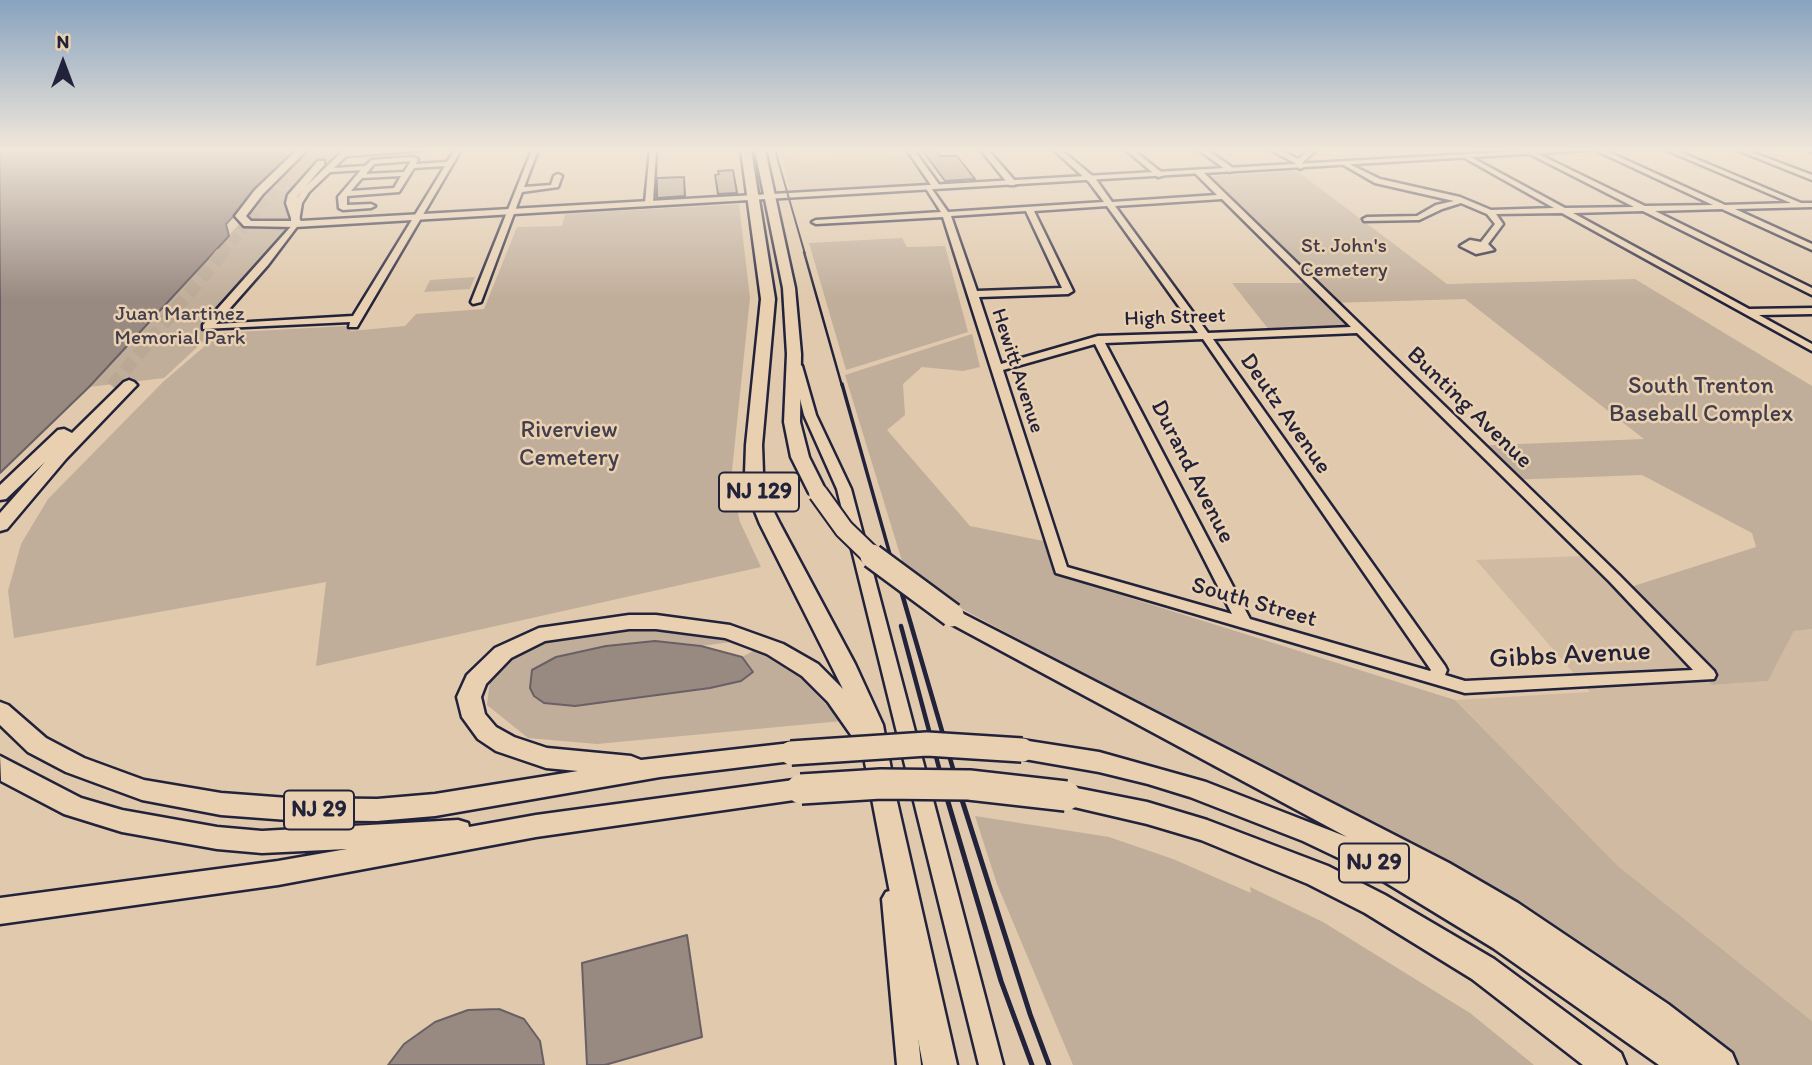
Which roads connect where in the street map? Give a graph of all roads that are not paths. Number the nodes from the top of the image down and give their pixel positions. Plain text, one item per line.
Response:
1 (253, 200) edge
2 (292, 200) edge
3 (344, 200) edge
4 (429, 200) edge
5 (517, 200) edge
6 (649, 200) edge
7 (711, 200) edge
8 (761, 200) edge
9 (762, 200) edge
10 (940, 200) edge
11 (1106, 200) edge
12 (1179, 200) edge
13 (1226, 200) edge
14 (1456, 200) edge
15 (1544, 200) edge
16 (1625, 200) edge
17 (1708, 200) edge
18 (1789, 200) edge
19 (1462, 201) junction
20 (649, 203) junction
21 (1109, 204) junction
22 (1802, 205) junction
23 (371, 206) dead end
24 (1724, 207) junction
25 (1812, 207) edge
26 (1029, 209) junction
27 (1644, 209) junction
28 (512, 211) junction
29 (1564, 211) junction
30 (1490, 212) junction
31 (947, 214) junction
32 (419, 217) junction
33 (1367, 219) dead end
34 (295, 222) junction
35 (816, 222) dead end
36 (1483, 244) dead end
37 (1812, 247) edge
38 (1812, 292) edge
39 (972, 294) junction
40 (476, 302) dead end
41 (1812, 311) edge
42 (1748, 313) junction
43 (1359, 330) junction
44 (1205, 336) junction
45 (1098, 340) junction
46 (1812, 348) edge
47 (794, 354) junction
48 (996, 369) junction
49 (0, 495) edge
50 (0, 525) edge
51 (1061, 570) joint
52 (1245, 625) junction
53 (1708, 675) joint
54 (1436, 678) junction
55 (0, 711) edge
56 (878, 761) junction
57 (0, 766) edge
58 (660, 767) junction
59 (883, 797) junction
60 (536, 826) junction
61 (0, 911) edge
62 (909, 1065) edge
63 (940, 1065) edge
64 (990, 1065) edge
65 (1609, 1065) edge
66 (1687, 1065) edge
67 (1720, 1065) edge

1 - 34 highway
2 - 34 highway
3 - 23 street
4 - 32 street
5 - 28 street
6 - 20 street
7 - 20 main road
8 - 56 highway, NJ 129
9 - 47 highway, NJ 129
10 - 31 street, Hewitt Avenue
11 - 21 street, Deutz Avenue
12 - 21 street
13 - 43 street, Bunting Avenue
14 - 19 street
15 - 29 street
16 - 27 street
17 - 24 street
18 - 22 street
19 - 30 street
19 - 33 street
20 - 28 main road
21 - 26 street
21 - 44 street, Deutz Avenue
22 - 24 street
22 - 25 street
24 - 27 street
24 - 37 street
26 - 31 street
26 - 39 street
27 - 29 street
27 - 38 street
28 - 32 main road
28 - 40 street
29 - 30 street
29 - 42 street
30 - 36 street
31 - 35 street
31 - 39 street, Hewitt Avenue
32 - 34 main road
32 - 34 street
39 - 48 street, Hewitt Avenue
41 - 42 street
42 - 46 street
43 - 44 street, High Street
43 - 53 street, Bunting Avenue
44 - 45 street, High Street
44 - 54 street, Deutz Avenue
45 - 48 street, High Street
45 - 52 street, Durand Avenue
47 - 64 street, NJ 129
47 - 67 highway, bridge
48 - 51 street, Hewitt Avenue
49 - 50 highway
51 - 52 street, South Street
52 - 54 street, South Street
53 - 54 street, Gibbs Avenue
55 - 58 highway, NJ 29
56 - 58 highway
56 - 59 highway, NJ 129
57 - 60 highway, NJ 29
58 - 66 highway, NJ 29, bridge
59 - 62 street, NJ 129
59 - 63 highway
60 - 61 highway
60 - 65 highway, NJ 29, bridge

